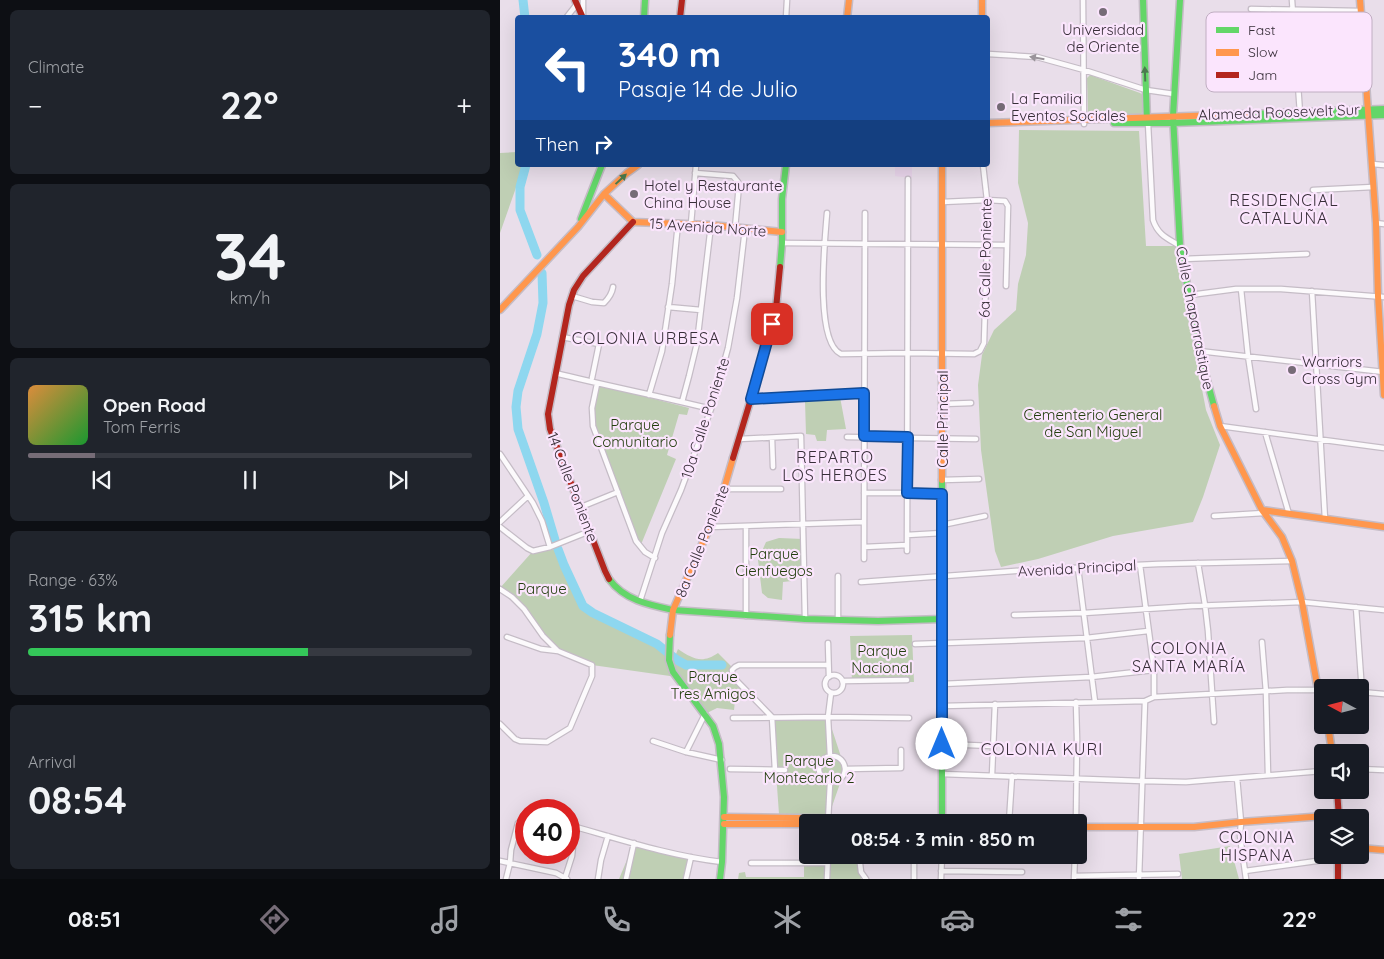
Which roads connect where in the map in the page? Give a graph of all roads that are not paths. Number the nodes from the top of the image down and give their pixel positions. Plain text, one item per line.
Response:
1 (583, 0) edge
2 (645, 0) edge
3 (682, 0) edge
4 (787, 0) edge
5 (849, 0) edge
6 (982, 0) edge
7 (1083, 0) edge
8 (1143, 0) edge
9 (1180, 0) edge
10 (1292, 0) edge
11 (1360, 0) edge
12 (576, 2) edge
13 (1251, 9) dead end
14 (1293, 9) junction
15 (1361, 11) joint
16 (1293, 12) edge
17 (568, 15) edge
18 (582, 15) edge
19 (583, 15) edge
20 (644, 15) edge
21 (680, 15) edge
22 (786, 15) edge
23 (847, 15) edge
24 (982, 15) edge
25 (990, 54) edge
26 (1084, 70) junction
27 (1146, 90) junction
28 (1299, 92) edge
29 (1367, 92) edge
30 (1174, 94) junction
31 (1384, 109) edge
32 (1369, 112) junction
33 (1301, 115) junction
34 (1384, 115) edge
35 (1173, 120) junction
36 (1147, 121) junction
37 (1084, 122) junction
38 (990, 123) edge
39 (990, 127) edge
40 (1372, 164) junction
41 (1384, 164) edge
42 (601, 167) edge
43 (635, 167) edge
44 (696, 167) edge
45 (786, 167) edge
46 (942, 167) edge
47 (983, 167) edge
48 (695, 173) junction
49 (908, 179) dead end
50 (595, 185) junction
51 (1373, 187) junction
52 (1313, 190) dead end
53 (604, 194) junction
54 (987, 200) junction
55 (942, 202) junction
56 (826, 212) dead end
57 (865, 212) dead end
58 (634, 222) junction
59 (678, 223) junction
60 (1376, 223) junction
61 (691, 224) junction
62 (1384, 224) edge
63 (711, 225) junction
64 (578, 227) junction
65 (735, 228) junction
66 (745, 229) junction
67 (782, 232) junction
68 (782, 243) junction
69 (824, 243) junction
70 (865, 243) junction
71 (908, 244) junction
72 (942, 244) junction
73 (987, 245) junction
74 (1007, 245) junction
75 (1180, 246) junction
76 (1307, 254) dead end
77 (1183, 259) junction
78 (1006, 286) dead end
79 (613, 287) dead end
80 (1241, 289) junction
81 (1312, 291) junction
82 (1190, 295) junction
83 (572, 296) junction
84 (1381, 296) edge
85 (668, 307) junction
86 (500, 310) edge
87 (701, 310) junction
88 (562, 337) junction
89 (1199, 351) junction
90 (908, 352) junction
91 (865, 353) junction
92 (942, 353) junction
93 (1248, 356) junction
94 (1315, 364) junction
95 (1384, 372) edge
96 (555, 373) junction
97 (592, 378) dead end
98 (597, 384) junction
99 (864, 393) junction
100 (649, 394) junction
101 (1384, 396) edge
102 (751, 399) junction
103 (682, 402) junction
104 (942, 404) junction
105 (971, 404) dead end
106 (1256, 409) dead end
107 (711, 410) junction
108 (1220, 426) junction
109 (1265, 432) junction
110 (864, 436) junction
111 (847, 437) dead end
112 (908, 437) junction
113 (772, 438) junction
114 (942, 438) junction
115 (739, 439) junction
116 (976, 439) dead end
117 (1321, 440) junction
118 (1384, 448) edge
119 (500, 454) edge
120 (504, 458) junction
121 (500, 462) edge
122 (772, 467) dead end
123 (979, 479) dead end
124 (942, 480) junction
125 (724, 489) junction
126 (781, 489) dead end
127 (618, 492) junction
128 (864, 493) junction
129 (907, 493) junction
130 (942, 494) junction
131 (528, 496) junction
132 (581, 507) junction
133 (1263, 512) junction
134 (1289, 514) junction
135 (985, 516) dead end
136 (1214, 516) dead end
137 (1325, 519) junction
138 (500, 522) edge
139 (864, 522) junction
140 (802, 524) junction
141 (942, 525) junction
142 (746, 526) junction
143 (500, 527) edge
144 (710, 527) junction
145 (1384, 527) edge
146 (590, 531) junction
147 (942, 533) junction
148 (907, 535) junction
149 (907, 545) junction
150 (550, 547) junction
151 (864, 547) junction
152 (907, 551) dead end
153 (654, 558) junction
154 (864, 559) dead end
155 (1292, 561) junction
156 (1198, 563) junction
157 (1140, 565) junction
158 (1078, 568) junction
159 (838, 576) dead end
160 (942, 576) junction
161 (861, 582) dead end
162 (500, 589) edge
163 (640, 601) junction
164 (1302, 602) junction
165 (1205, 605) junction
166 (1356, 607) junction
167 (1145, 608) junction
168 (674, 610) junction
169 (1384, 610) edge
170 (1084, 613) junction
171 (1014, 615) dead end
172 (746, 616) junction
173 (805, 619) junction
174 (942, 619) junction
175 (838, 620) junction
176 (1148, 631) junction
177 (507, 637) dead end
178 (1086, 638) junction
179 (1262, 642) dead end
180 (828, 643) dead end
181 (915, 644) dead end
182 (942, 644) junction
183 (558, 651) junction
184 (828, 665) junction
185 (1154, 670) junction
186 (1091, 677) junction
187 (829, 678) junction
188 (1318, 679) edge
189 (1360, 679) edge
190 (907, 680) dead end
191 (843, 681) junction
192 (942, 684) junction
193 (1314, 690) edge
194 (1266, 692) junction
195 (831, 693) junction
196 (1369, 693) edge
197 (1213, 694) junction
198 (1384, 694) edge
199 (1154, 697) junction
200 (1145, 701) junction
201 (1076, 702) junction
202 (1095, 702) junction
203 (995, 704) junction
204 (942, 706) junction
205 (705, 714) junction
206 (772, 717) junction
207 (828, 717) junction
208 (733, 718) dead end
209 (909, 718) dead end
210 (1214, 722) dead end
211 (500, 724) edge
212 (653, 741) dead end
213 (942, 744) junction
214 (994, 746) junction
215 (901, 750) dead end
216 (686, 752) junction
217 (830, 756) junction
218 (722, 760) junction
219 (730, 769) dead end
220 (845, 769) junction
221 (1369, 769) edge
222 (776, 770) junction
223 (785, 770) dead end
224 (1384, 770) edge
225 (1314, 772) edge
226 (942, 774) junction
227 (992, 776) junction
228 (1012, 776) junction
229 (1268, 776) junction
230 (1237, 778) junction
231 (1077, 779) junction
232 (830, 782) junction
233 (1142, 782) junction
234 (828, 814) edge
235 (942, 814) edge
236 (1010, 814) edge
237 (1076, 814) edge
238 (1314, 818) edge
239 (724, 820) junction
240 (783, 821) junction
241 (799, 821) edge
242 (1241, 822) junction
243 (799, 823) edge
244 (1087, 827) edge
245 (1140, 827) junction
246 (580, 828) edge
247 (515, 833) edge
248 (608, 836) junction
249 (634, 843) junction
250 (1369, 849) edge
251 (1384, 850) edge
252 (691, 857) junction
253 (500, 861) edge
254 (1314, 861) edge
255 (722, 862) junction
256 (510, 863) junction
257 (751, 863) dead end
258 (799, 863) edge
259 (570, 864) edge
260 (828, 864) edge
261 (860, 864) edge
262 (914, 864) edge
263 (941, 864) edge
264 (1075, 864) edge
265 (1338, 864) edge
266 (941, 871) junction
267 (979, 871) junction
268 (1245, 871) junction
269 (1178, 874) dead end
270 (1074, 877) edge
271 (1139, 877) edge
272 (566, 878) edge
273 (506, 879) edge
274 (598, 879) edge
275 (626, 879) edge
276 (686, 879) edge
277 (720, 879) edge
278 (828, 879) edge
279 (866, 879) edge
280 (914, 879) edge
281 (941, 879) edge
282 (979, 879) edge
283 (1017, 879) edge
284 (1246, 879) edge
285 (1338, 879) edge

1 - 19 street
2 - 20 main road
3 - 21 main road
4 - 22 street
5 - 23 main road
6 - 24 main road
7 - 26 street
27 -> 8 main road
9 - 30 main road, Calle Chaparrastique
10 - 14 street
11 - 15 main road
12 - 17 street
12 - 18 main road
13 - 14 street
14 - 15 street
14 - 16 street
26 -> 25 street
26 - 27 street
26 - 37 street
27 - 30 street
27 - 36 main road
28 - 33 street
29 - 32 main road
30 - 35 main road, Calle Chaparrastique
31 - 32 main road, Alameda Roosevelt Sur
32 - 33 main road, Alameda Roosevelt Sur
32 - 34 main road, Alameda Roosevelt Sur
32 - 40 main road
33 - 35 main road, Alameda Roosevelt Sur
35 - 36 main road, Alameda Roosevelt Sur
35 - 75 main road, Calle Chaparrastique
36 - 37 main road, Alameda Roosevelt Sur
36 - 75 street
37 - 38 main road
37 - 39 main road
40 - 41 street
40 - 51 main road
42 - 50 main road
53 -> 43 main road
44 - 48 street
45 - 67 main road, 8a Calle Poniente
46 - 55 main road, Calle Principal
47 - 54 street, 6a Calle Poniente
48 - 61 street
48 - 65 street
49 - 71 street
50 - 53 main road
50 - 64 main road
51 - 52 street
51 - 60 main road
53 - 58 main road
53 - 64 main road
54 - 55 street
54 - 73 street, 6a Calle Poniente
54 - 74 street
55 - 72 main road, Calle Principal
56 - 69 street
57 - 70 street
58 - 59 main road, 15 Avenida Norte
58 - 83 main road, 14 Calle Poniente
59 - 61 main road, 15 Avenida Norte
59 - 85 street
60 - 62 street
60 - 84 main road
61 - 63 main road, 15 Avenida Norte
63 - 65 main road, 15 Avenida Norte
63 - 87 street
64 - 86 main road
65 - 66 main road, 15 Avenida Norte
66 - 67 main road, 15 Avenida Norte
66 - 107 street, 10a Calle Poniente
67 - 68 main road, 8a Calle Poniente
68 - 69 street
68 - 102 main road, 8a Calle Poniente
69 - 70 street
69 - 91 street
70 - 71 street
70 - 91 street
71 - 72 street
71 - 90 street
72 - 73 street
72 - 92 main road, Calle Principal
73 - 74 street
73 - 92 street, 6a Calle Poniente
74 - 78 street
75 - 77 main road, Calle Chaparrastique
76 - 77 street
77 - 82 main road, Calle Chaparrastique
79 - 83 street
80 - 81 street
80 - 82 street
80 - 93 street
81 - 84 street
81 - 94 street
82 - 89 main road, Calle Chaparrastique
83 - 88 main road, 14 Calle Poniente
84 - 95 main road
85 - 87 street
85 - 100 street
87 - 103 street
88 - 96 main road, 14 Calle Poniente
88 - 97 street
89 - 93 street
89 - 108 main road, Calle Chaparrastique
90 - 91 street
90 - 92 street
90 - 112 street
91 - 99 street
92 - 104 main road, Calle Principal
93 - 94 street
93 - 106 street
94 - 95 street
94 - 117 street
95 - 101 main road
96 - 98 street
96 - 132 main road, 14 Calle Poniente
98 - 100 street
98 - 127 street
99 - 102 street
99 - 110 street
100 - 103 street
102 - 115 main road, 8a Calle Poniente
103 - 107 street
104 - 105 street
104 - 114 main road, Calle Principal
107 - 153 street, 10a Calle Poniente
108 - 109 street
108 - 133 main road, Calle Chaparrastique
109 - 117 street
109 - 134 street
110 - 111 street
110 - 112 street
110 - 128 street
112 - 114 street
112 - 129 street
113 - 115 street
113 - 122 street
113 - 140 street
114 - 116 street
114 - 124 main road, Calle Principal
115 - 125 main road, 8a Calle Poniente
117 - 118 street
117 - 137 street
119 - 120 street
120 - 121 street
120 - 131 street
123 - 124 street
124 - 130 main road, Calle Principal
125 - 126 street
125 - 144 main road, 8a Calle Poniente
127 - 132 street
127 - 153 street
128 - 129 street
128 - 139 street
129 - 130 street
129 - 148 street
130 - 141 main road, Calle Principal
131 - 138 street
131 - 150 street
132 - 146 main road, 14 Calle Poniente
133 - 134 main road
133 - 136 street
133 - 155 main road, Calle Chaparrastique
134 - 137 main road
135 - 141 street
137 - 145 main road
139 - 140 street
139 - 151 street
140 - 142 street
140 - 173 street
141 - 147 main road, Calle Principal
142 - 144 street
142 - 172 street
143 - 150 street
144 - 168 main road, 8a Calle Poniente
146 - 150 street
146 - 163 main road, 14 Calle Poniente
147 - 148 street
147 - 160 main road, Calle Principal
148 - 149 street
149 - 151 street
149 - 152 street
151 - 154 street
153 - 163 street, 10a Calle Poniente
155 - 156 street, Avenida Principal
155 - 164 main road, Calle Chaparrastique
156 - 157 street, Avenida Principal
156 - 165 street
157 - 158 street, Avenida Principal
157 - 167 street
158 - 160 street, Avenida Principal
158 - 170 street
159 - 175 street
160 - 161 street, Avenida Principal
160 - 174 main road, Calle Principal
162 - 183 street
163 - 168 main road
164 - 165 street
164 - 166 street
164 - 188 main road, Calle Chaparrastique
165 - 167 street
165 - 197 street
166 - 169 street
166 - 189 street
167 - 170 street
167 - 176 street
168 - 172 main road
168 - 205 main road, 8a Calle Poniente
170 - 171 street
170 - 178 street
172 - 173 main road
173 - 175 main road
174 - 175 main road
174 - 182 main road, Calle Principal
176 - 178 street
176 - 185 street
177 - 183 street
178 - 182 street
178 - 186 street
179 - 194 street
180 - 184 street
181 - 182 street
182 - 192 main road, Calle Principal
183 - 211 street
184 - 187 street
184 - 206 street
185 - 186 street
185 - 199 street
186 - 192 street
186 - 202 street
187 - 191 street
187 - 195 street
190 - 191 street
191 - 195 street
192 - 204 main road, Calle Principal
193 - 194 street
194 - 197 street
194 - 229 street
195 - 207 street
196 - 198 street
197 - 199 street
197 - 210 street
199 - 200 street
200 - 202 street
200 - 233 street
201 - 202 street
201 - 203 street
201 - 231 street
203 - 204 street
203 - 214 street
204 - 213 main road, Calle Principal
205 - 216 street
205 - 218 main road, 8a Calle Poniente
206 - 207 street
206 - 208 street
206 - 222 street
207 - 209 street
207 - 217 street
212 - 216 street
213 - 214 street
213 - 226 main road, Calle Principal
214 - 227 street
215 - 220 street
216 - 218 street
217 - 220 street
217 - 232 street
218 - 239 main road, 8a Calle Poniente
219 - 222 street
220 - 232 street
221 - 224 street
222 - 223 street
225 - 229 street
226 - 227 street
226 - 235 main road, Calle Principal
227 - 228 street
228 - 231 street
228 - 236 street
229 - 230 street
230 - 233 street
230 - 242 street
231 - 233 street
231 - 237 street
232 - 234 street
233 - 245 street
238 - 242 main road
239 - 240 main road
239 - 255 main road, 8a Calle Poniente
240 - 241 main road
240 - 243 main road
242 - 245 main road
242 - 268 street
244 - 245 main road
245 - 271 street
246 - 248 street
247 - 256 street
248 - 249 street
248 - 274 street
249 - 252 street
249 - 275 street
250 - 251 main road
252 - 255 street
252 - 276 street
253 - 256 street
254 - 268 street
255 - 277 main road, 8a Calle Poniente
256 - 272 street
256 - 273 street
257 - 258 street
259 - 272 street
260 - 278 street
261 - 279 street
262 - 280 street
263 - 266 street
264 - 270 street
265 - 285 main road
266 - 267 street
266 - 281 street
267 - 282 street
267 - 283 street
268 - 284 street
269 - 271 street
270 - 271 street

